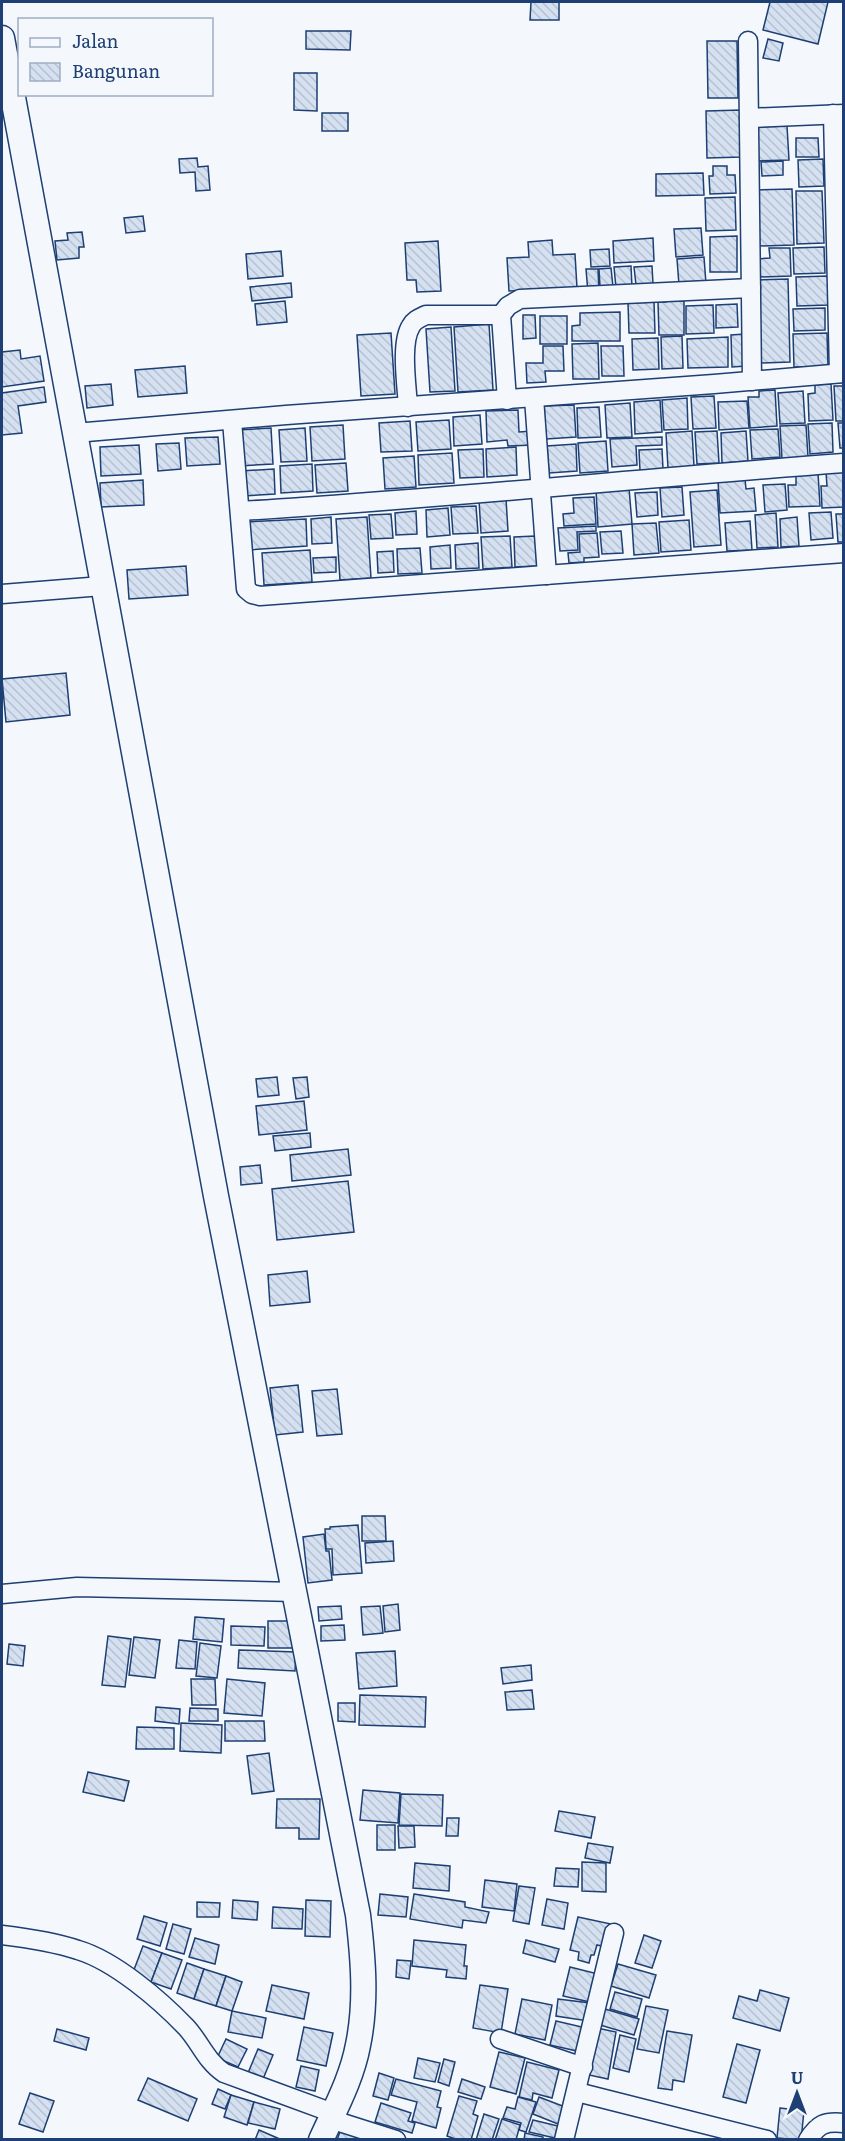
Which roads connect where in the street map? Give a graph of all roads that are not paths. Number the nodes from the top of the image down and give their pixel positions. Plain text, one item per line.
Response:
1 (2, 38) edge
2 (748, 41) dead end
3 (4, 72) edge
4 (838, 114) edge
5 (749, 118) junction
6 (751, 288) junction
7 (501, 315) junction
8 (841, 373) edge
9 (752, 381) junction
10 (534, 398) junction
11 (507, 400) junction
12 (408, 407) junction
13 (232, 421) junction
14 (75, 433) junction
15 (843, 463) edge
16 (540, 488) junction
17 (240, 511) junction
18 (843, 553) edge
19 (548, 575) junction
20 (102, 586) junction
21 (2, 594) edge
22 (295, 1592) junction
23 (2, 1594) edge
24 (614, 1933) dead end
25 (2, 1935) edge
26 (500, 2039) dead end
27 (583, 2067) junction
28 (577, 2092) junction
29 (843, 2123) edge
30 (328, 2124) edge
31 (396, 2139) edge
32 (564, 2139) edge
33 (767, 2139) edge
34 (808, 2139) edge

1 - 3 main road
2 - 5 street
3 - 14 main road
4 - 5 street
4 - 8 street
5 - 6 street
6 - 7 street
6 - 9 street
7 - 11 street
7 - 12 street
8 - 9 street
9 - 10 street
10 - 11 street
10 - 16 street
11 - 12 street
12 - 13 street
13 - 14 street
13 - 17 street
14 - 20 main road
15 - 16 street
16 - 17 street
16 - 19 street
17 - 19 street
18 - 19 street
20 - 21 street
20 - 22 main road
22 - 23 street
22 - 30 main road
24 - 27 street
25 - 30 street
26 - 27 street
27 - 28 street
28 - 32 street
28 - 33 street
29 - 34 street
30 - 31 street

